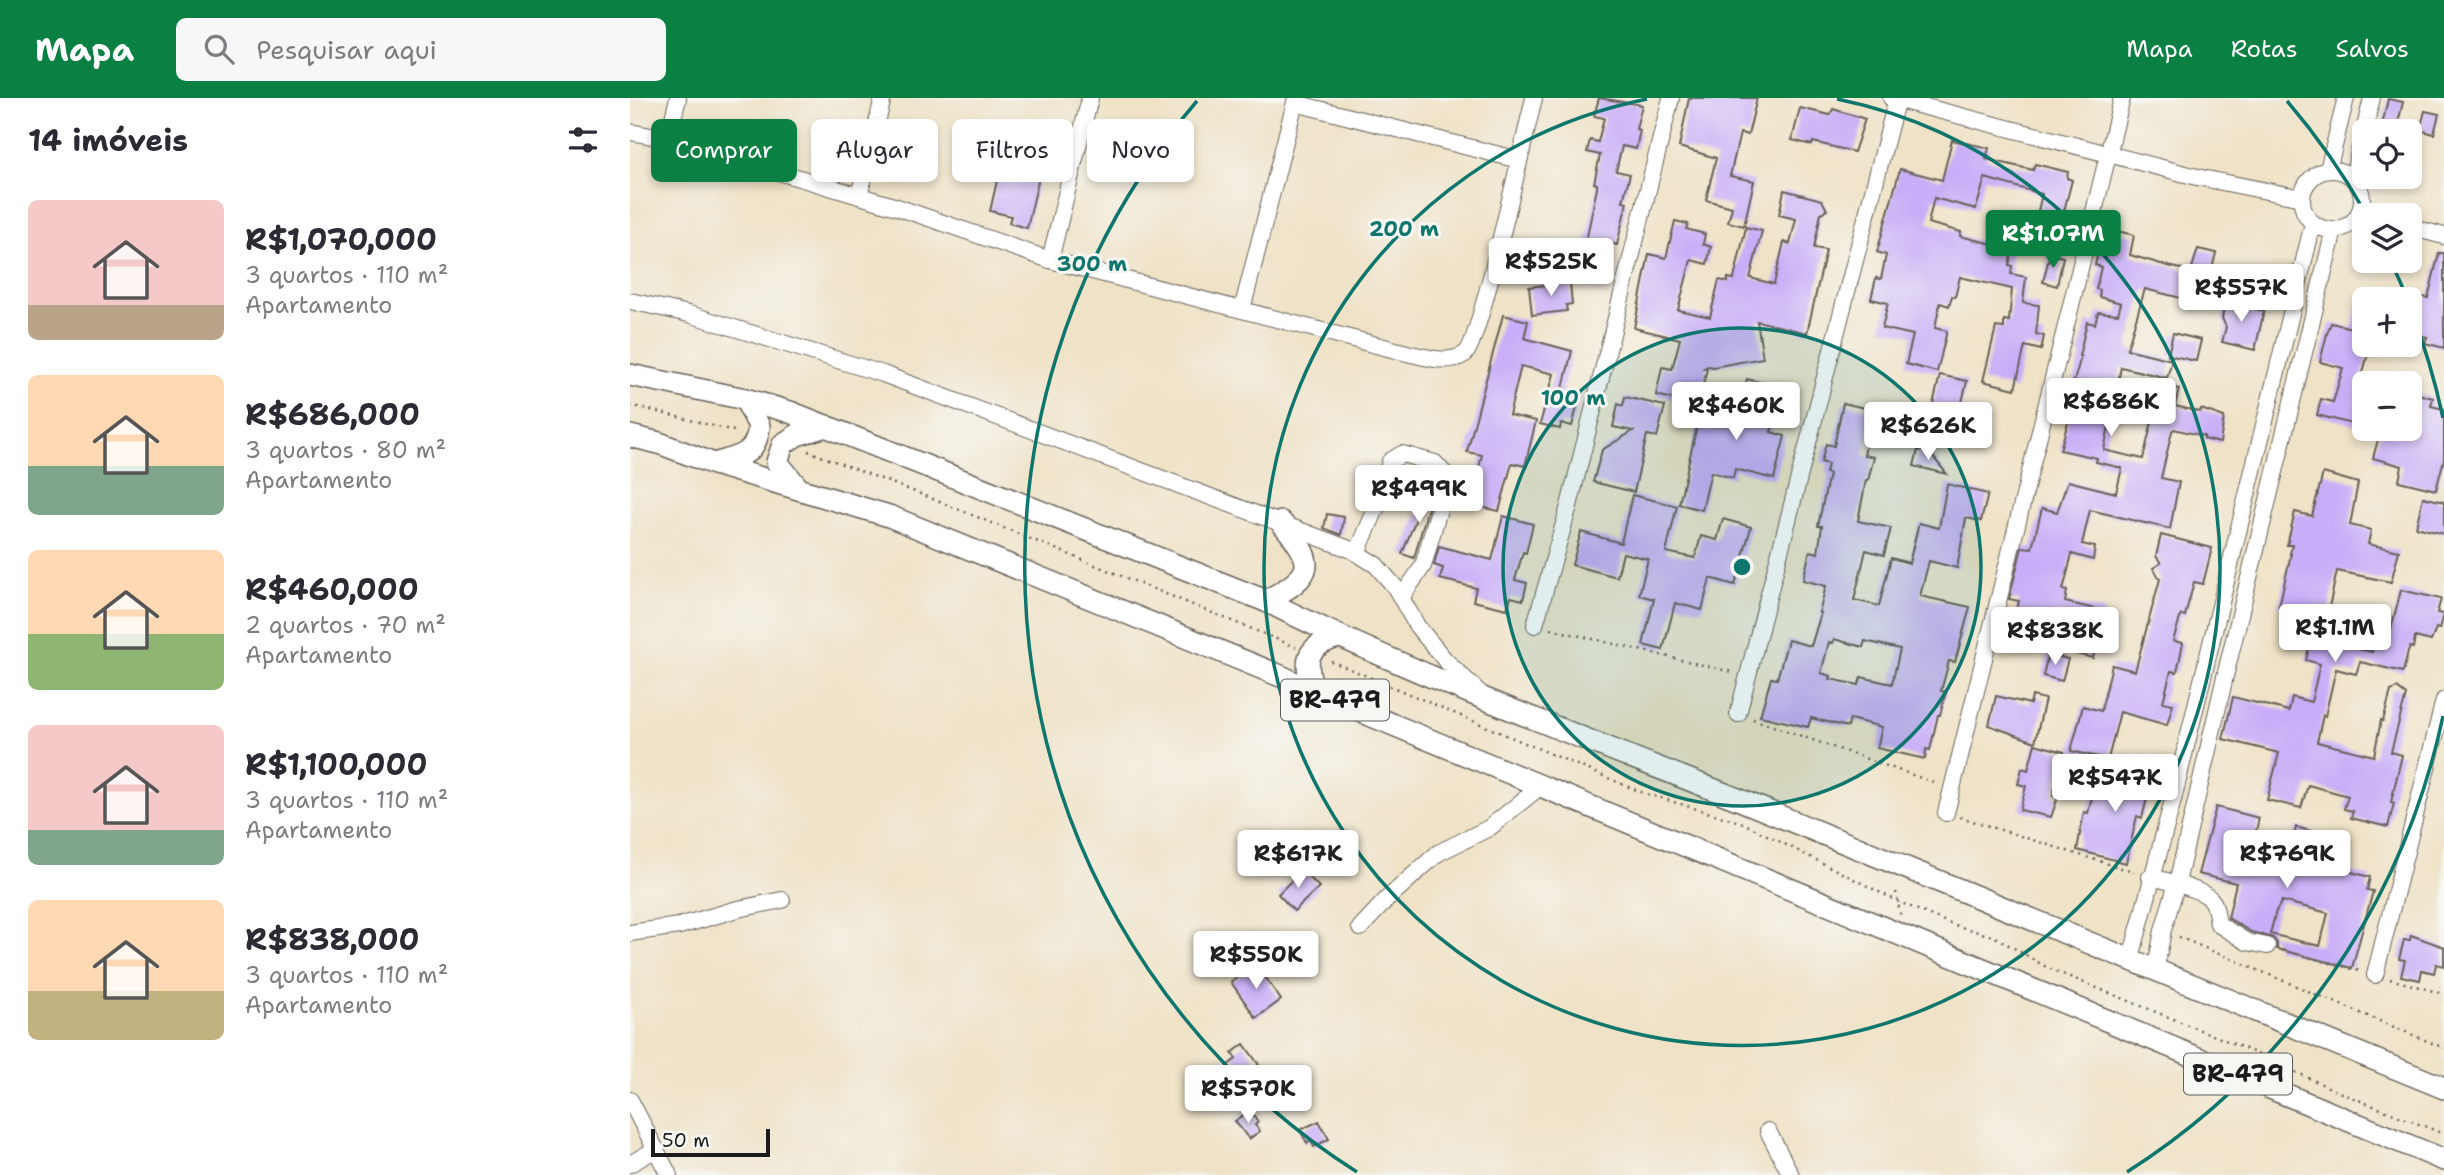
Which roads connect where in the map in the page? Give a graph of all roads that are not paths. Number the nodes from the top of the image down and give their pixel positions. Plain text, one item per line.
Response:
1 (678, 98) edge
2 (883, 98) edge
3 (1090, 98) edge
4 (1534, 98) edge
5 (1671, 98) edge
6 (1895, 98) edge
7 (2122, 98) edge
8 (2346, 98) edge
9 (2372, 98) edge
10 (1295, 100) edge
11 (672, 119) edge
12 (2367, 119) edge
13 (630, 132) edge
14 (651, 136) edge
15 (2108, 153) junction
16 (1519, 160) junction
17 (2328, 170) junction
18 (2352, 176) edge
19 (797, 178) edge
20 (859, 196) junction
21 (2302, 198) junction
22 (2352, 222) edge
23 (2313, 223) junction
24 (2334, 230) junction
25 (2422, 230) edge
26 (2444, 236) edge
27 (1050, 260) junction
28 (630, 301) edge
29 (1242, 310) junction
30 (630, 375) edge
31 (745, 399) junction
32 (826, 426) junction
33 (630, 436) edge
34 (714, 464) junction
35 (799, 489) junction
36 (1281, 522) junction
37 (1357, 553) junction
38 (2233, 554) junction
39 (2255, 558) junction
40 (1401, 598) junction
41 (1266, 601) junction
42 (1535, 625) road end
43 (1338, 637) junction
44 (1314, 692) junction
45 (1484, 697) junction
46 (2444, 700) edge
47 (1738, 714) road end
48 (1542, 785) junction
49 (1946, 813) road end
50 (2150, 877) junction
51 (2177, 883) junction
52 (782, 900) dead end
53 (2140, 920) junction
54 (1360, 928) dead end
55 (2163, 930) junction
56 (630, 933) edge
57 (2267, 946) road end
58 (2130, 958) junction
59 (2156, 968) junction
60 (2375, 975) road end
61 (2444, 1088) edge
62 (630, 1100) edge
63 (1768, 1131) dead end
64 (656, 1149) junction
65 (2444, 1160) edge
66 (630, 1164) edge
67 (669, 1175) edge
68 (1791, 1175) edge

1 - 11 street
2 - 20 street
3 - 27 street
4 - 16 street
5 - 42 street
6 - 15 street
6 - 47 street
7 - 15 street
8 - 17 street
9 - 12 street
10 - 16 street
10 - 29 street
13 - 14 street
15 - 21 street
15 - 49 street
16 - 29 street
17 - 18 street
17 - 21 street
19 - 20 street
20 - 27 street
21 - 23 street
22 - 24 street
23 - 24 street
23 - 38 street
24 - 39 street
25 - 26 street
27 - 29 street
28 - 36 street
30 - 31 main road
31 - 32 main road
31 - 34 main road
32 - 35 main road
32 - 41 main road
33 - 34 main road, BR-479
34 - 35 main road, BR-479
35 - 44 main road, BR-479
36 - 37 street
36 - 41 main road
37 - 40 street
37 - 40 street
38 - 39 street
38 - 50 street
39 - 51 street
40 - 45 street
41 - 43 main road
43 - 44 main road
43 - 45 main road
44 - 48 main road, BR-479
45 - 58 main road
46 - 60 street
48 - 54 street
48 - 65 main road, BR-479
50 - 51 street
50 - 53 street
51 - 55 street
51 - 57 street
52 - 56 street
53 - 55 street
53 - 58 street
55 - 59 street
58 - 59 main road
59 - 61 main road
62 - 64 street
63 - 68 street
64 - 66 street
64 - 67 street

